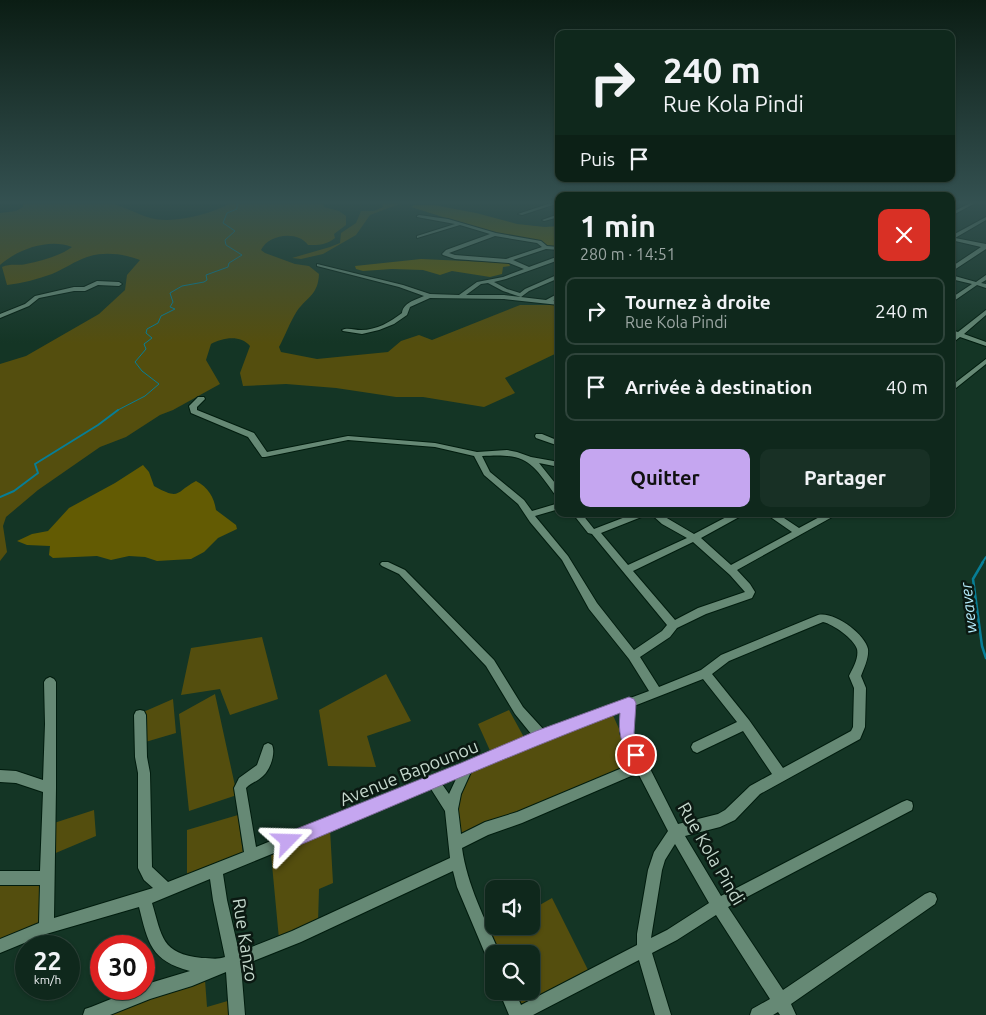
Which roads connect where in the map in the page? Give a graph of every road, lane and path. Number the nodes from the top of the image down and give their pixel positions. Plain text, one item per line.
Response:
1 (455, 248) edge
2 (540, 248) edge
3 (983, 248) edge
4 (555, 259) edge
5 (506, 261) junction
6 (319, 265) dead end
7 (955, 267) edge
8 (528, 269) junction
9 (986, 277) edge
10 (555, 278) edge
11 (955, 278) edge
12 (549, 280) junction
13 (488, 281) junction
14 (555, 282) edge
15 (977, 283) junction
16 (119, 284) dead end
17 (986, 286) edge
18 (462, 295) junction
19 (429, 296) junction
20 (520, 296) junction
21 (555, 297) edge
22 (955, 298) edge
23 (546, 302) junction
24 (555, 303) edge
25 (986, 312) edge
26 (0, 316) edge
27 (345, 330) dead end
28 (955, 334) edge
29 (960, 336) junction
30 (955, 339) edge
31 (986, 344) edge
32 (986, 361) edge
33 (955, 387) edge
34 (201, 398) dead end
35 (539, 436) dead end
36 (555, 442) edge
37 (477, 454) junction
38 (532, 460) junction
39 (555, 464) edge
40 (555, 466) edge
41 (541, 471) junction
42 (555, 489) edge
43 (555, 507) edge
44 (530, 515) junction
45 (580, 517) edge
46 (633, 517) edge
47 (658, 517) edge
48 (732, 517) edge
49 (776, 517) edge
50 (826, 517) edge
51 (595, 532) junction
52 (799, 532) junction
53 (694, 538) junction
54 (384, 564) dead end
55 (626, 570) junction
56 (730, 570) junction
57 (826, 617) joint
58 (673, 625) junction
59 (633, 656) junction
60 (705, 673) junction
61 (50, 682) dead end
62 (657, 693) junction
63 (629, 703) junction
64 (140, 715) dead end
65 (745, 724) junction
66 (542, 736) junction
67 (697, 747) dead end
68 (268, 749) dead end
69 (641, 766) junction
70 (467, 768) junction
71 (0, 776) edge
72 (781, 776) junction
73 (434, 782) junction
74 (50, 788) junction
75 (907, 806) dead end
76 (451, 809) junction
77 (675, 832) junction
78 (456, 844) junction
79 (251, 856) junction
80 (457, 862) junction
81 (216, 870) junction
82 (0, 878) edge
83 (48, 878) junction
84 (166, 890) junction
85 (144, 899) junction
86 (930, 899) dead end
87 (718, 905) junction
88 (46, 927) junction
89 (488, 945) edge
90 (0, 946) edge
91 (644, 950) junction
92 (233, 961) junction
93 (218, 966) junction
94 (511, 1000) edge
95 (781, 1001) junction
96 (92, 1015) edge
97 (238, 1015) edge
98 (517, 1015) edge
99 (663, 1015) edge
100 (758, 1015) edge
101 (788, 1015) edge

1 - 5 street
2 - 5 street
3 - 7 street
4 - 8 street
5 - 8 street
6 - 19 street
8 - 13 street
9 - 15 street
10 - 12 street
11 - 15 street
12 - 14 street
12 - 20 street
13 - 18 street
13 - 20 street
15 - 17 street
15 - 22 street
16 - 26 street
18 - 19 street
18 - 20 street
19 - 27 street
20 - 23 street
21 - 23 street
23 - 24 street
25 - 29 street
28 - 29 street
29 - 30 street
29 - 31 street
32 - 33 street
34 - 37 street
35 - 36 street
37 - 38 street
37 - 44 street
38 - 39 street
38 - 41 street
40 - 41 street
41 - 42 street
43 - 44 street
44 - 59 street
45 - 51 street
46 - 51 street
47 - 53 street
48 - 53 street
49 - 52 street
50 - 52 street
51 - 55 street
52 - 56 street
53 - 55 street
53 - 56 street
54 - 66 street
55 - 58 street
56 - 58 street
57 - 60 street, Avenue Bapounou
57 - 72 street
58 - 59 street
59 - 62 street
60 - 62 street, Avenue Bapounou
60 - 65 street
61 - 74 street
62 - 63 street, Avenue Bapounou
63 - 66 street, Avenue Bapounou
63 - 69 street, Rue Kola Pindi
64 - 84 street
65 - 67 street
65 - 72 street
66 - 70 street, Avenue Bapounou
68 - 79 street
69 - 77 street, Rue Kola Pindi
69 - 78 street
70 - 73 street, Avenue Bapounou
70 - 76 street
71 - 74 street
72 - 77 street
73 - 76 street
73 - 79 street, Avenue Bapounou
74 - 83 street
75 - 87 street
76 - 78 street
77 - 87 street, Rue Kola Pindi
77 - 91 street
78 - 80 street
79 - 81 street, Avenue Bapounou
80 - 89 street
80 - 92 street
81 - 84 street, Avenue Bapounou
81 - 92 street, Rue Kanzo
82 - 83 street
83 - 88 street
84 - 85 street, Avenue Bapounou
85 - 88 street, Avenue Bapounou
85 - 93 street
86 - 95 street
87 - 91 street
87 - 95 street, Rue Kola Pindi
88 - 90 street, Avenue Bapounou
91 - 98 street
91 - 99 street
92 - 93 street
92 - 97 street, Rue Kanzo
93 - 96 street
94 - 98 street
95 - 100 street
95 - 101 street, Rue Kola Pindi

